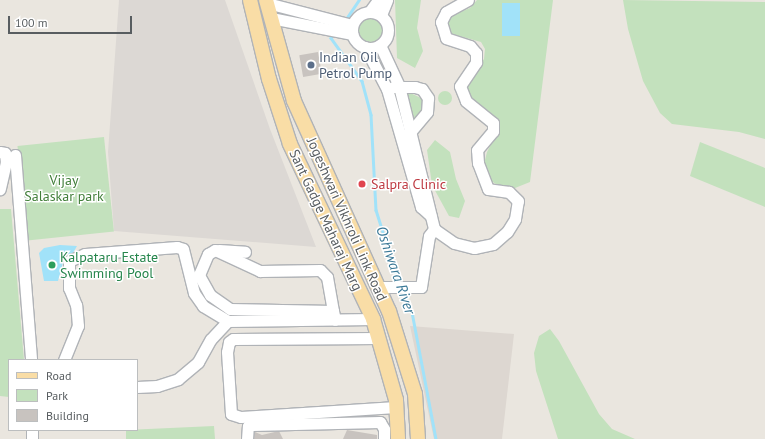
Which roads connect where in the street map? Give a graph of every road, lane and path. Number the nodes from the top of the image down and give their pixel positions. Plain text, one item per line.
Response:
1 (250, 0) edge
2 (378, 0) edge
3 (387, 0) edge
4 (468, 0) edge
5 (266, 2) edge
6 (370, 12) junction
7 (381, 15) junction
8 (271, 18) junction
9 (345, 28) junction
10 (380, 45) junction
11 (365, 48) junction
12 (399, 86) junction
13 (386, 89) junction
14 (411, 135) junction
15 (400, 139) junction
16 (0, 152) edge
17 (15, 155) dead end
18 (16, 188) junction
19 (0, 189) edge
20 (431, 216) junction
21 (434, 229) junction
22 (478, 241) dead end
23 (467, 246) junction
24 (214, 250) junction
25 (245, 252) dead end
26 (378, 287) junction
27 (334, 316) junction
28 (373, 318) junction
29 (228, 321) junction
30 (379, 338) junction
31 (31, 359) edge
32 (64, 359) edge
33 (138, 387) edge
34 (396, 407) junction
35 (247, 439) edge
36 (384, 439) edge
37 (398, 439) edge
38 (418, 439) edge

1 - 28 main road, Sant Gadge Maharaj Marg
2 - 6 street
3 - 7 street
4 - 23 street
5 - 8 main road, Jogeshwari Vikhroli Link Road
5 - 9 street
6 - 7 street
6 - 9 street
7 - 10 street
8 - 9 street
8 - 26 main road, Jogeshwari Vikhroli Link Road
9 - 11 street
10 - 11 street
10 - 12 street
11 - 13 street
12 - 13 street
12 - 14 street
12 - 14 street
13 - 15 street
14 - 15 street
14 - 20 street
15 - 20 street
16 - 19 street
17 - 18 street
18 - 19 street
18 - 31 street
20 - 21 street
21 - 23 street
21 - 26 street
22 - 23 street
24 - 25 street
24 - 27 street
24 - 27 street
26 - 38 main road, Jogeshwari Vikhroli Link Road
27 - 28 street
27 - 29 street
28 - 30 main road, Sant Gadge Maharaj Marg
29 - 32 street
29 - 33 street
30 - 34 main road, Sant Gadge Maharaj Marg
30 - 34 street
34 - 37 main road, Sant Gadge Maharaj Marg
35 - 36 street

